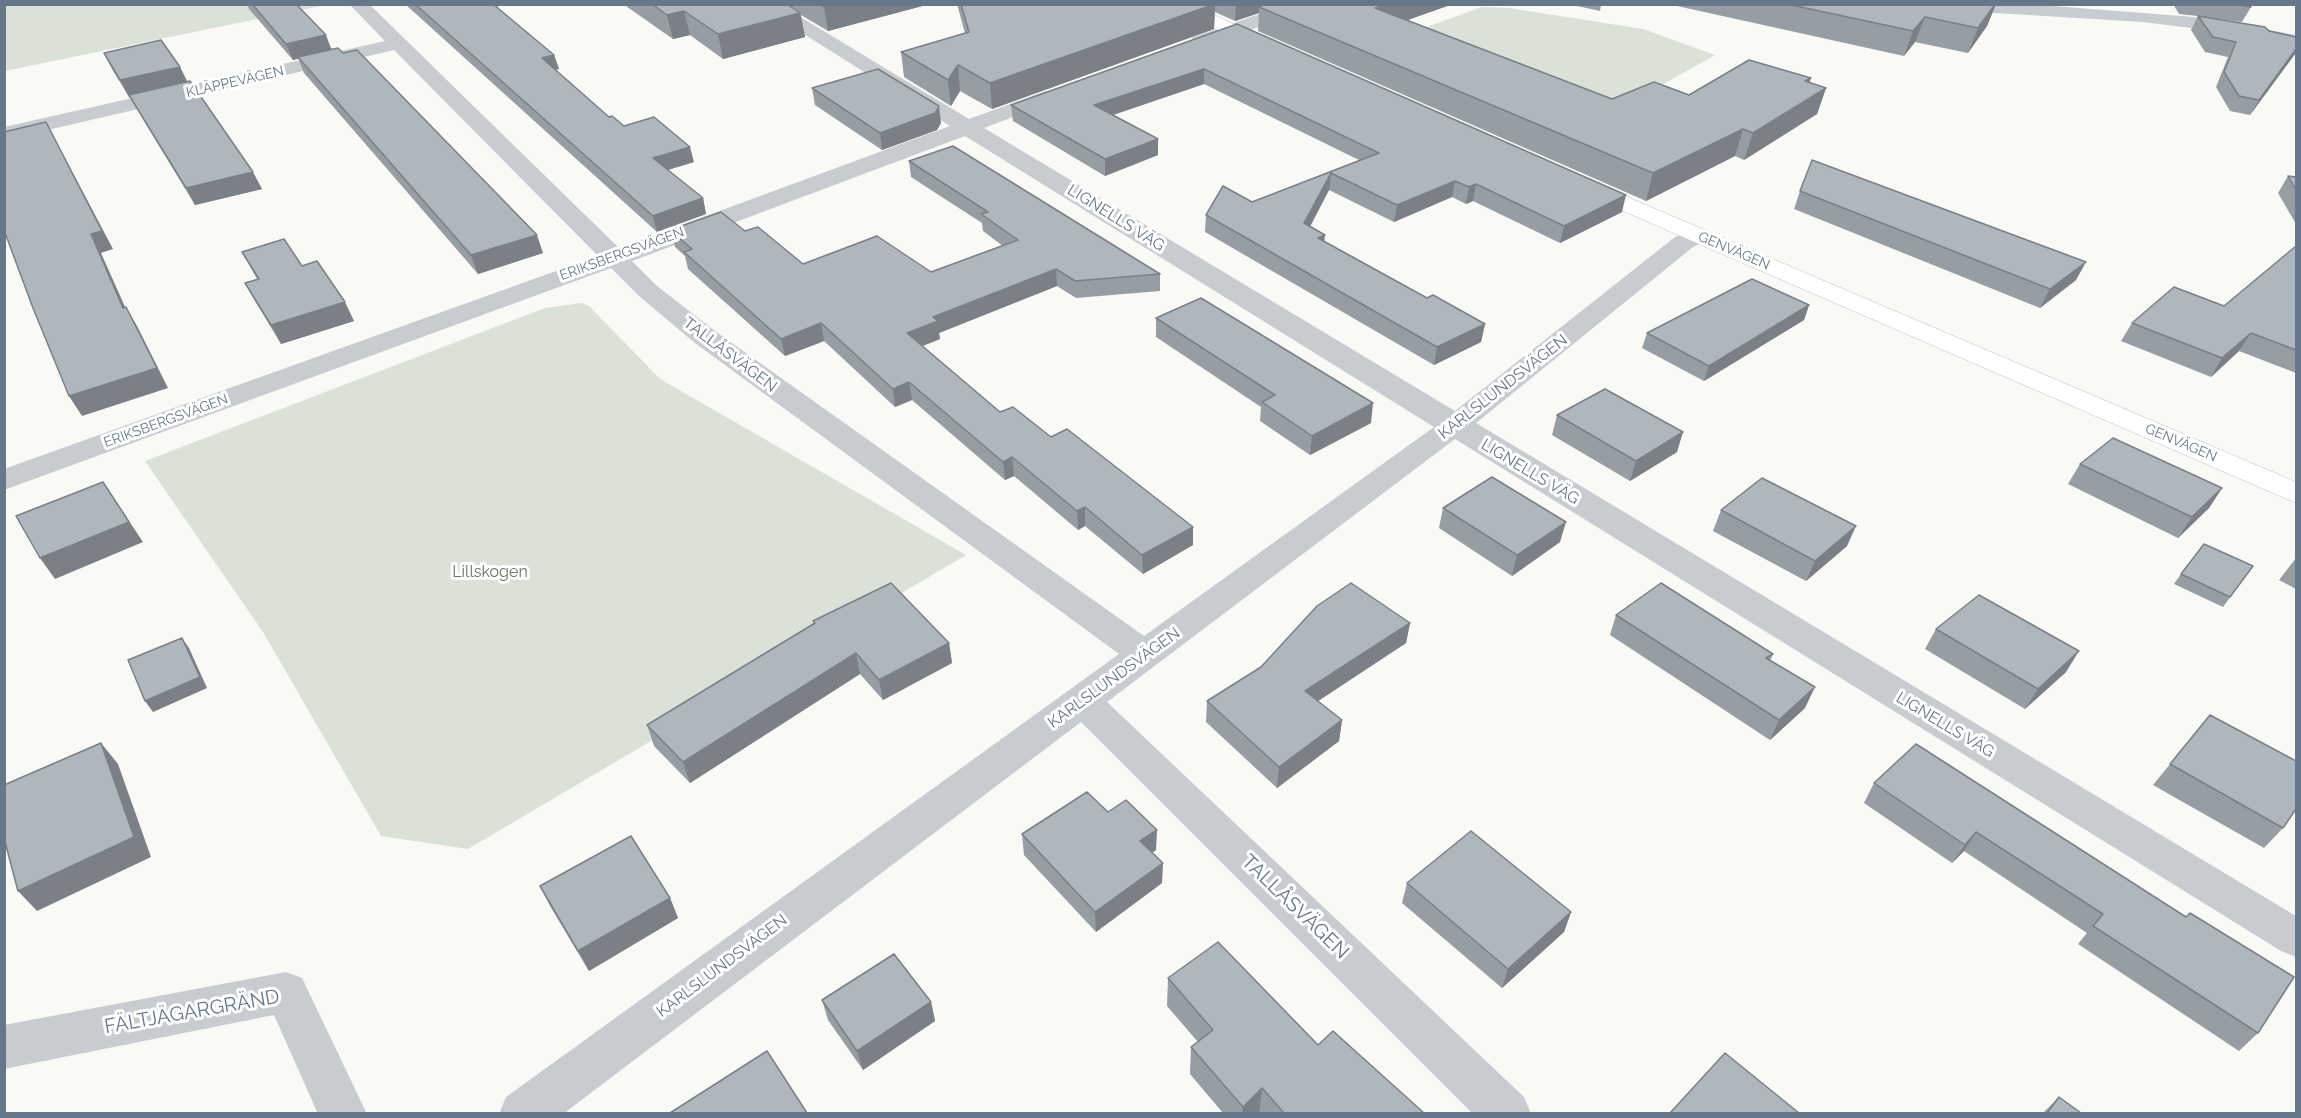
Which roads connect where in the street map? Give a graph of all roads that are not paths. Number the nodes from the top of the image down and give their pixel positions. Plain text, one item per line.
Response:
1 (358, 4) edge
2 (765, 4) edge
3 (1174, 4) edge
4 (1308, 4) edge
5 (1930, 4) edge
6 (2140, 11) edge
7 (1231, 30) junction
8 (2296, 41) edge
9 (396, 44) junction
10 (1183, 48) edge
11 (1292, 58) edge
12 (1077, 86) edge
13 (967, 127) junction
14 (4, 134) edge
15 (1561, 175) edge
16 (1698, 235) junction
17 (615, 256) junction
18 (1454, 426) junction
19 (4, 480) edge
20 (2296, 493) edge
21 (1145, 655) junction
22 (1082, 701) junction
23 (2296, 938) edge
24 (4, 1047) edge
25 (343, 1113) edge
26 (523, 1113) edge
27 (1508, 1113) edge

1 - 9 street, TALLÅSVÄGEN
2 - 13 street, LIGNELLS VÄG
3 - 7 street
4 - 7 street
5 - 6 street
6 - 8 street
7 - 10 street
7 - 11 street
9 - 14 street, KLÄPPEVÄGEN
9 - 17 street, TALLÅSVÄGEN
12 - 13 street, ERIKSBERGSVÄGEN
13 - 17 street, ERIKSBERGSVÄGEN
13 - 18 street, LIGNELLS VÄG
15 - 16 street, GENVÄGEN
16 - 18 street, KARLSLUNDSVÄGEN
16 - 20 street, GENVÄGEN
17 - 19 street, ERIKSBERGSVÄGEN
17 - 21 street, TALLÅSVÄGEN
18 - 21 street, KARLSLUNDSVÄGEN
18 - 23 street, LIGNELLS VÄG
21 - 22 street, KARLSLUNDSVÄGEN
22 - 26 street, KARLSLUNDSVÄGEN
22 - 27 street, TALLÅSVÄGEN
24 - 25 street, FÄLTJÄGARGRÄND

